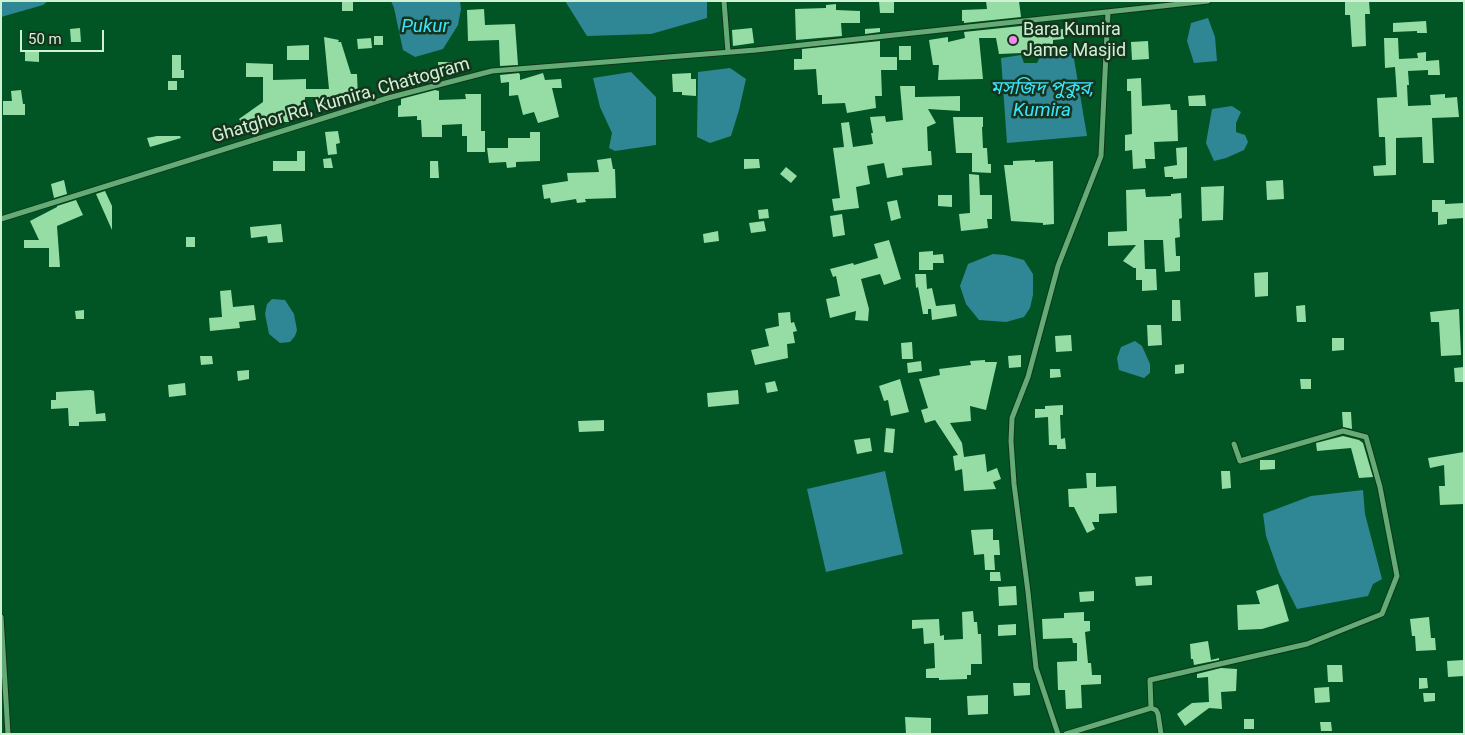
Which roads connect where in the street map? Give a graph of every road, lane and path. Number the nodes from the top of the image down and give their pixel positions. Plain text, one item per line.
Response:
1 (724, 1) edge
2 (1208, 1) edge
3 (1108, 12) junction
4 (728, 52) junction
5 (1, 219) edge
6 (1234, 444) dead end
7 (1, 617) edge
8 (1152, 708) junction
9 (8, 734) edge
10 (1058, 734) edge
11 (1066, 734) edge
12 (1161, 734) edge

1 - 4 street
2 - 3 street, Ghatghor Rd, Kumira, Chattogram
3 - 4 street, Ghatghor Rd, Kumira, Chattogram
3 - 10 street
4 - 5 street, Ghatghor Rd, Kumira, Chattogram
6 - 8 street
7 - 9 street
8 - 11 street
8 - 12 street

